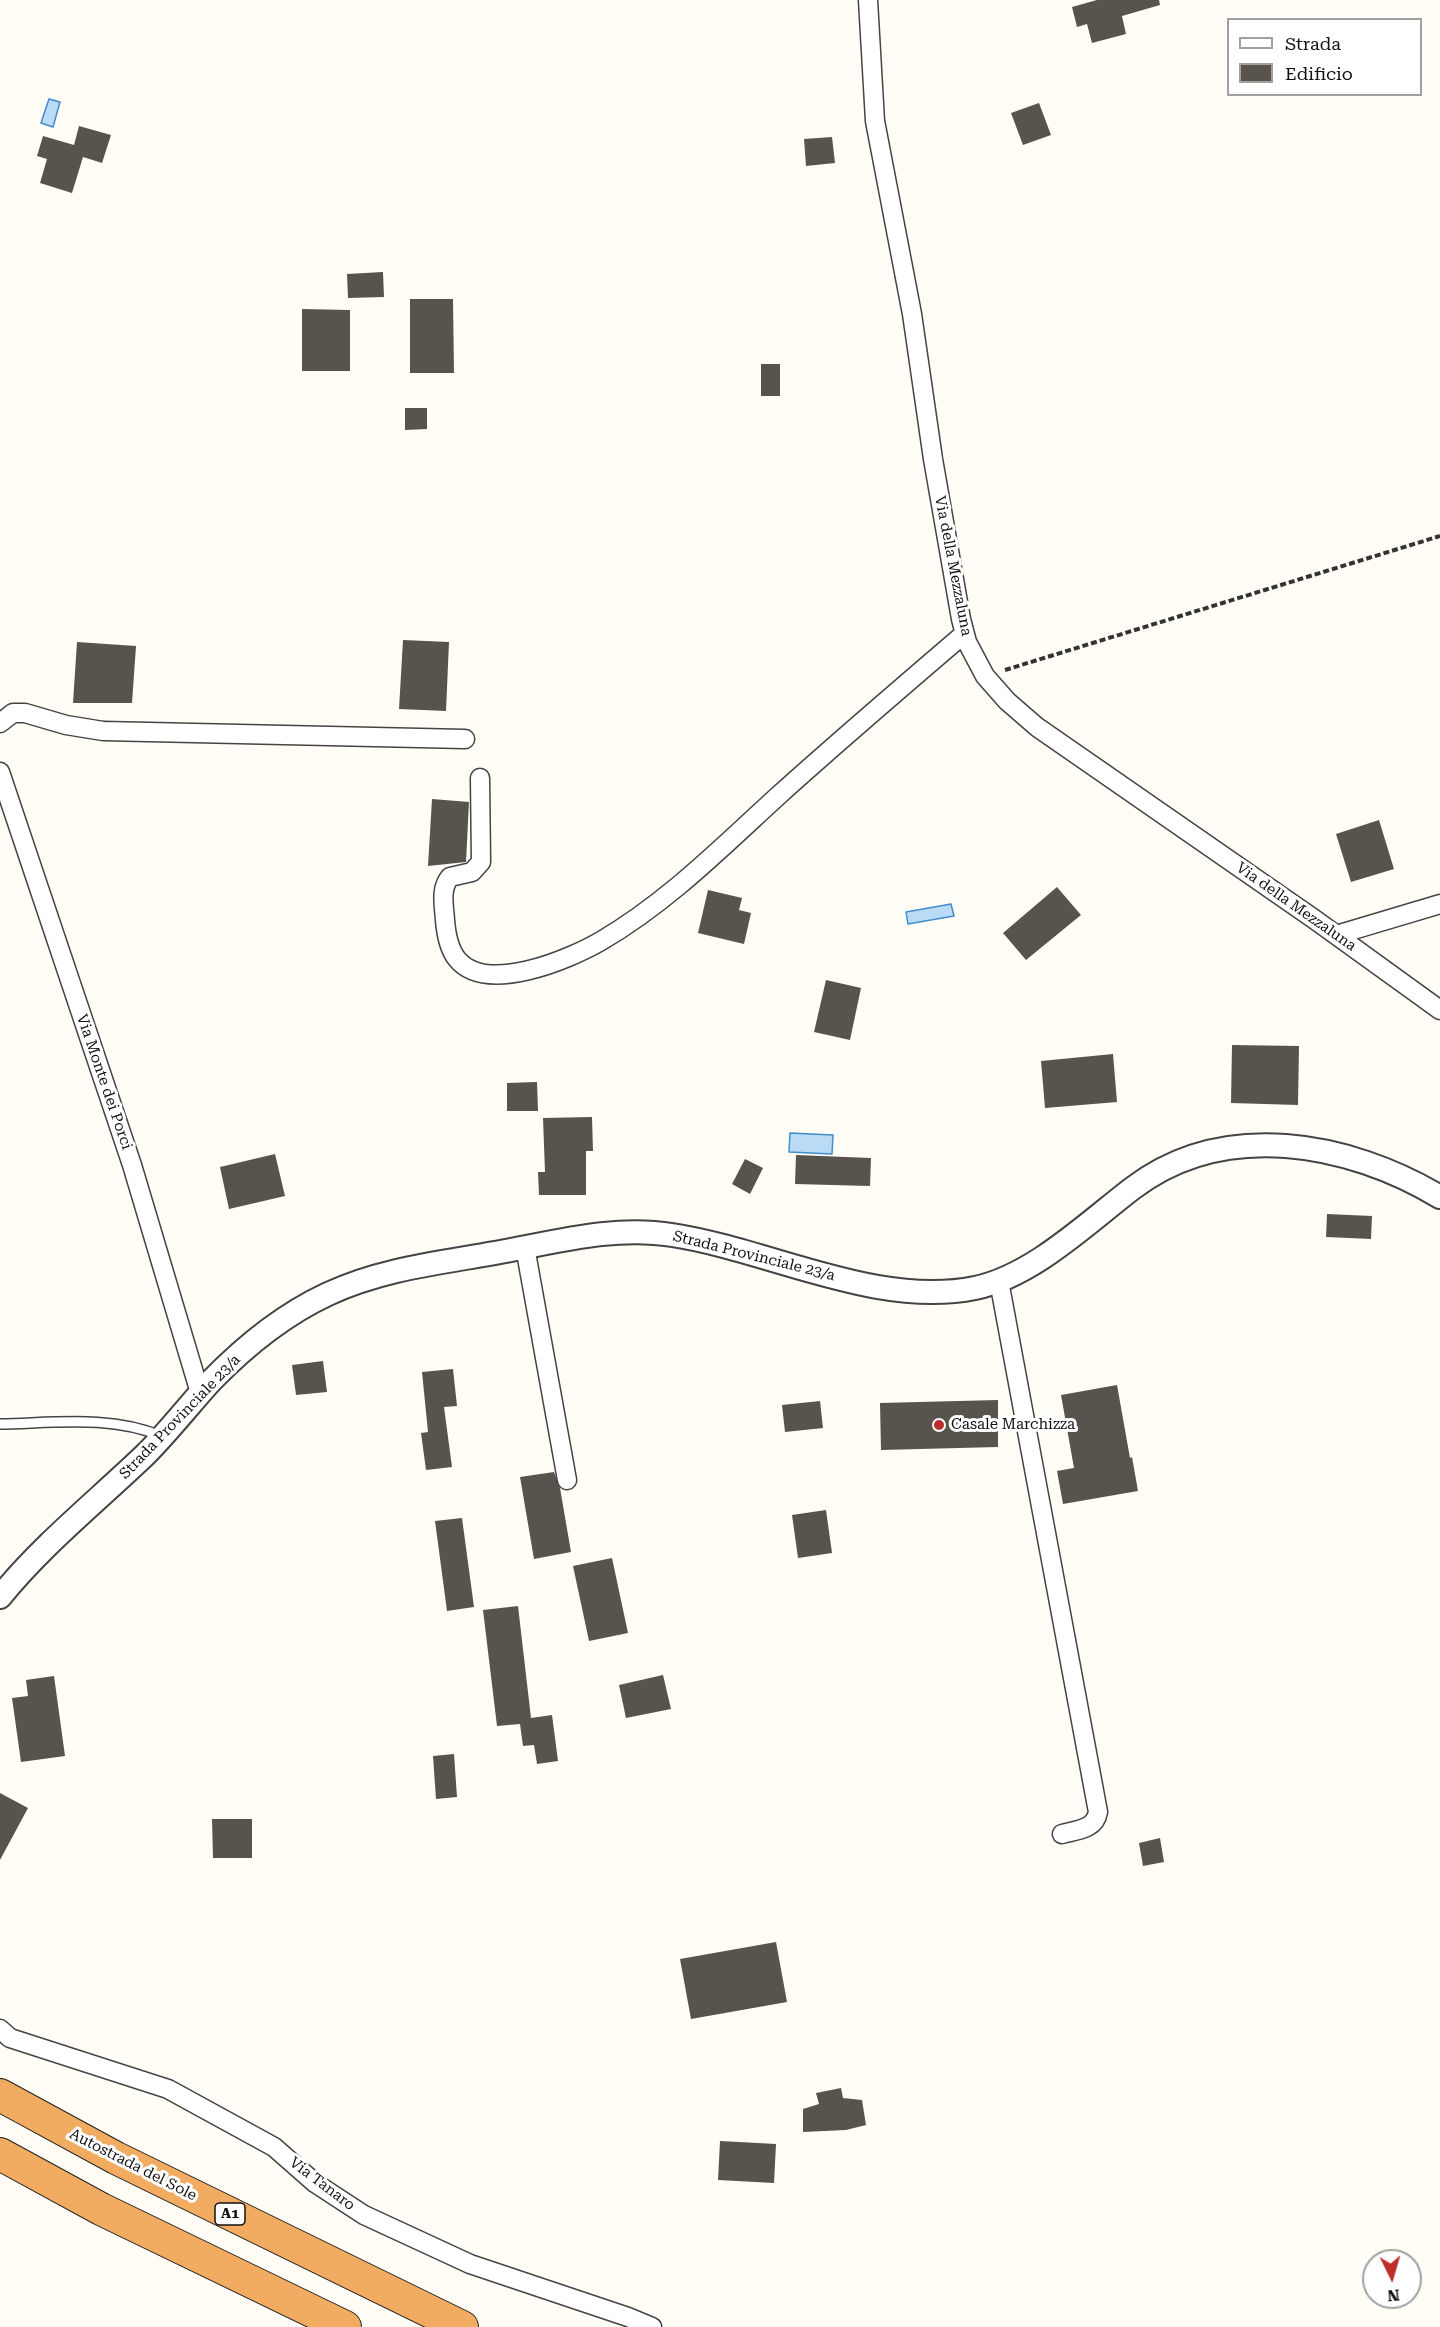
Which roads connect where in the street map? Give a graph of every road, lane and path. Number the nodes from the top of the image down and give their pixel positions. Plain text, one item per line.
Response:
1 (868, 0) edge
2 (1440, 536) edge
3 (964, 634) junction
4 (985, 676) junction
5 (0, 723) edge
6 (465, 739) dead end
7 (0, 772) edge
8 (480, 778) dead end
9 (1440, 904) edge
10 (1336, 935) junction
11 (1440, 1010) edge
12 (1440, 1197) edge
13 (525, 1247) junction
14 (999, 1281) junction
15 (201, 1394) junction
16 (0, 1424) edge
17 (164, 1436) junction
18 (567, 1480) dead end
19 (0, 1597) edge
20 (1062, 1834) dead end
21 (0, 2030) edge
22 (0, 2095) edge
23 (0, 2154) edge
24 (345, 2327) edge
25 (462, 2327) edge
26 (652, 2327) edge

1 - 3 street, Via della Mezzaluna
2 - 4 path
3 - 4 street, Via della Mezzaluna
3 - 8 street
4 - 10 street, Via della Mezzaluna
5 - 6 street
7 - 15 street, Via Monte dei Porci
9 - 10 street
10 - 11 street, Via della Mezzaluna
12 - 14 street, Strada Provinciale 23/a
13 - 14 street, Strada Provinciale 23/a
13 - 15 street, Strada Provinciale 23/a
13 - 18 street
14 - 20 street
15 - 17 street, Strada Provinciale 23/a
16 - 17 lane
17 - 19 street, Strada Provinciale 23/a
21 - 26 street, Via Tanaro
22 - 25 highway, Autostrada del Sole / A1
23 - 24 highway

